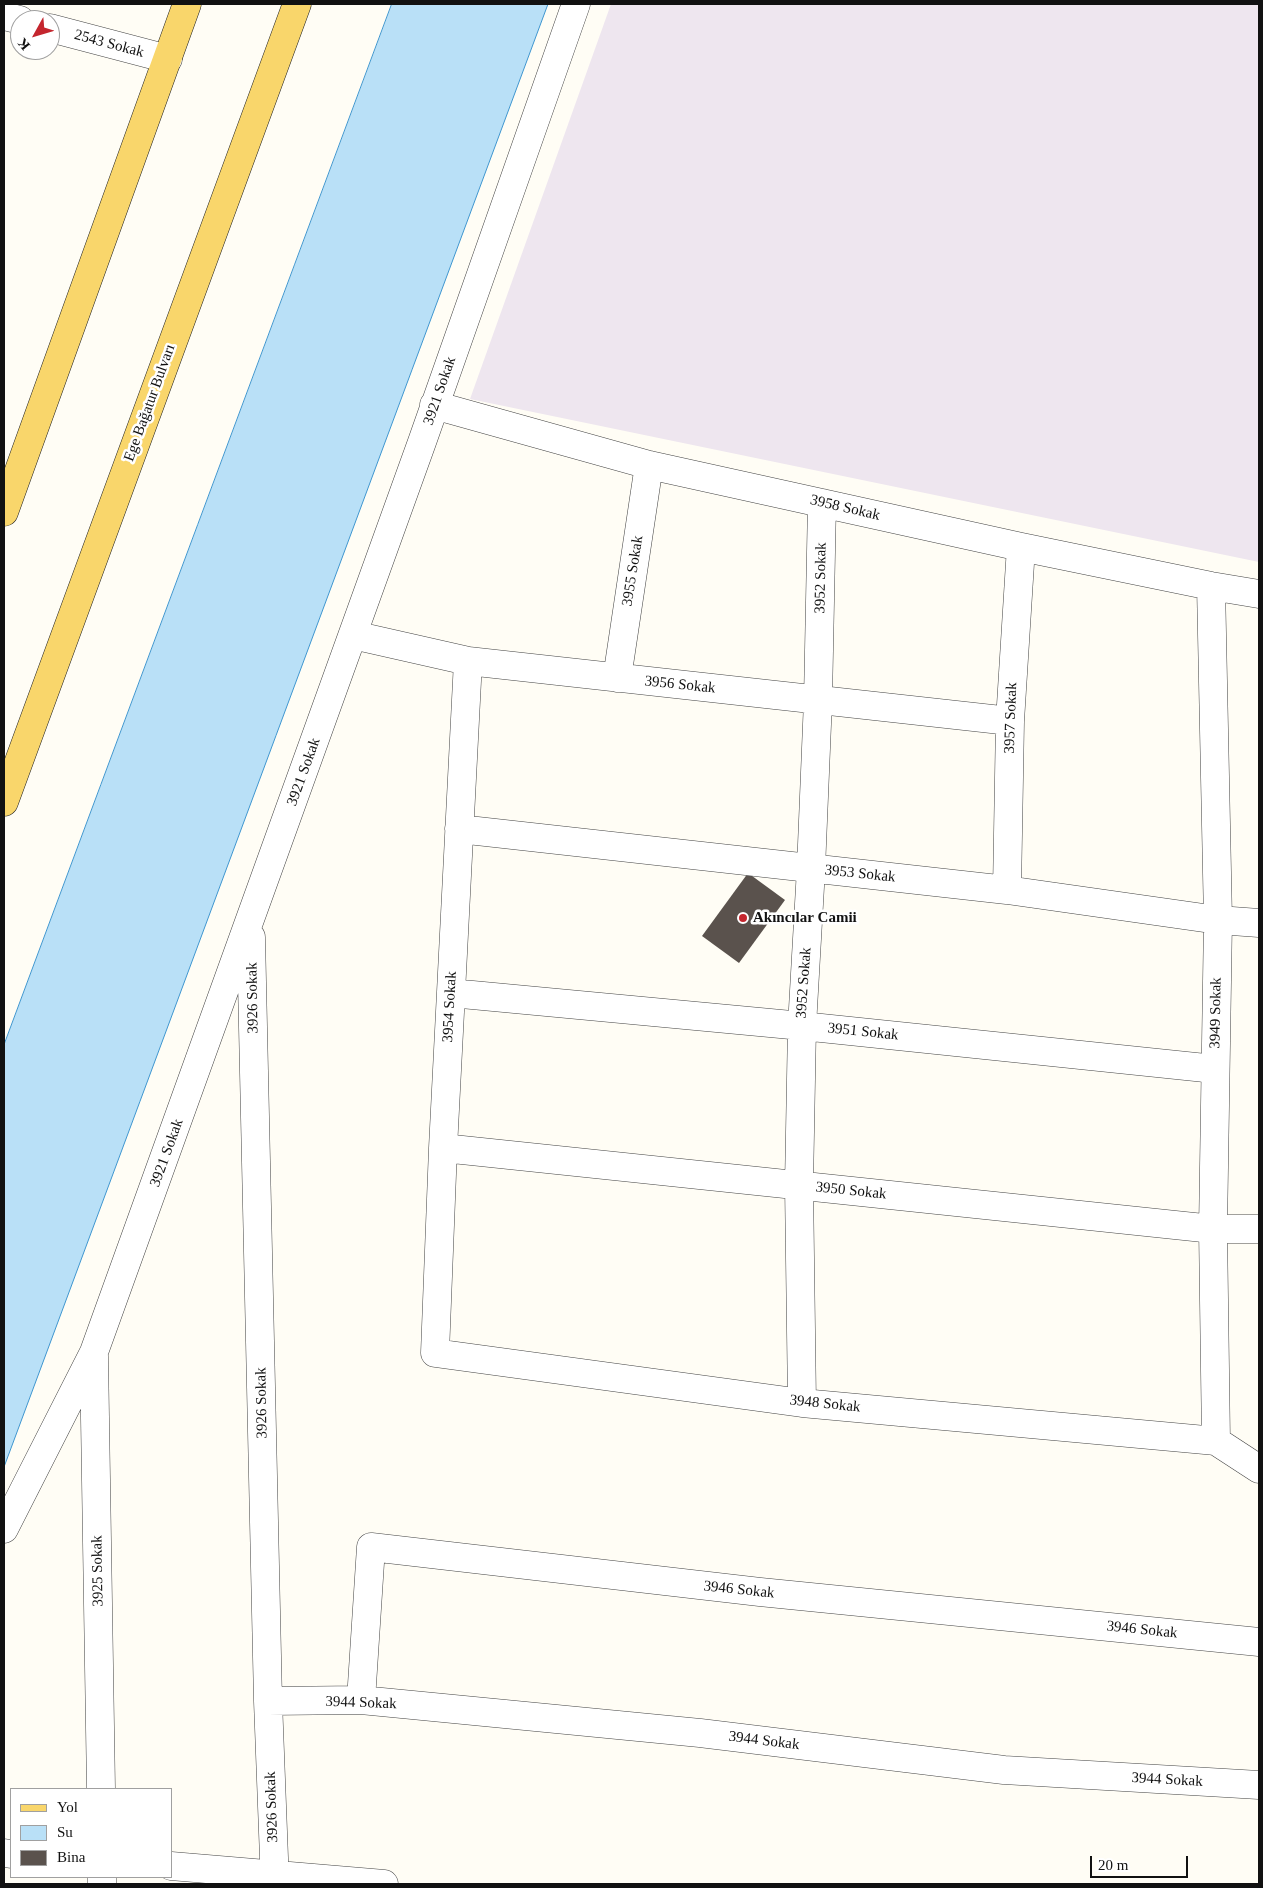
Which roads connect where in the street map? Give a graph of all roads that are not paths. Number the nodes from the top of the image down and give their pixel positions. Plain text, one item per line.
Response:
1 (187, 4) edge
2 (297, 4) edge
3 (576, 4) edge
4 (60, 31) edge
5 (168, 59) junction
6 (434, 406) junction
7 (649, 464) junction
8 (822, 503) junction
9 (4, 512) edge
10 (1021, 548) junction
11 (1211, 586) junction
12 (1259, 594) edge
13 (353, 635) junction
14 (468, 661) junction
15 (617, 678) junction
16 (818, 700) junction
17 (1010, 721) junction
18 (4, 802) edge
19 (459, 829) junction
20 (811, 869) junction
21 (1007, 890) junction
22 (1218, 920) junction
23 (251, 921) junction
24 (1259, 923) edge
25 (451, 993) junction
26 (802, 1026) junction
27 (1215, 1069) junction
28 (443, 1148) junction
29 (799, 1185) junction
30 (1213, 1229) junction
31 (1259, 1229) edge
32 (94, 1352) junction
33 (434, 1353) joint
34 (802, 1403) junction
35 (1216, 1440) junction
36 (1259, 1469) edge
37 (4, 1529) edge
38 (1259, 1642) edge
39 (361, 1700) junction
40 (268, 1701) junction
41 (1259, 1785) edge
42 (101, 1788) edge
43 (172, 1866) edge
44 (275, 1879) edge
45 (384, 1884) edge

1 - 5 main road
2 - 18 main road, Ege Bağatur Bulvarı
3 - 6 street, 3921 Sokak
4 - 5 street, 2543 Sokak
5 - 9 main road
6 - 7 street, 3958 Sokak
6 - 13 street, 3921 Sokak
7 - 8 street, 3958 Sokak
7 - 15 street, 3955 Sokak
8 - 10 street, 3958 Sokak
8 - 16 street, 3952 Sokak
10 - 11 street, 3958 Sokak
10 - 17 street, 3957 Sokak
11 - 12 street, 3958 Sokak
11 - 22 street, 3949 Sokak
13 - 14 street, 3956 Sokak
13 - 23 street, 3921 Sokak
14 - 15 street, 3956 Sokak
14 - 19 street, 3954 Sokak
15 - 16 street, 3956 Sokak
16 - 17 street, 3956 Sokak
16 - 20 street, 3952 Sokak
17 - 21 street, 3957 Sokak
19 - 20 street, 3953 Sokak
19 - 25 street, 3954 Sokak
20 - 21 street, 3953 Sokak
20 - 26 street, 3952 Sokak
21 - 22 street, 3953 Sokak
22 - 24 street, 3953 Sokak
22 - 27 street, 3949 Sokak
23 - 32 street, 3921 Sokak
23 - 40 street, 3926 Sokak
25 - 26 street, 3951 Sokak
25 - 28 street, 3954 Sokak
26 - 27 street, 3951 Sokak
26 - 29 street, 3952 Sokak
27 - 30 street, 3949 Sokak
28 - 29 street, 3950 Sokak
28 - 33 street, 3954 Sokak
29 - 30 street, 3950 Sokak
29 - 34 street, 3952 Sokak
30 - 31 street, 3950 Sokak
30 - 35 street, 3949 Sokak
32 - 37 street, 3921 Sokak
32 - 42 street, 3925 Sokak
33 - 34 street, 3948 Sokak
34 - 35 street, 3948 Sokak
35 - 36 street
38 - 39 street, 3946 Sokak
39 - 40 street, 3944 Sokak
39 - 41 street, 3944 Sokak
40 - 44 street, 3926 Sokak
43 - 44 street
44 - 45 street

